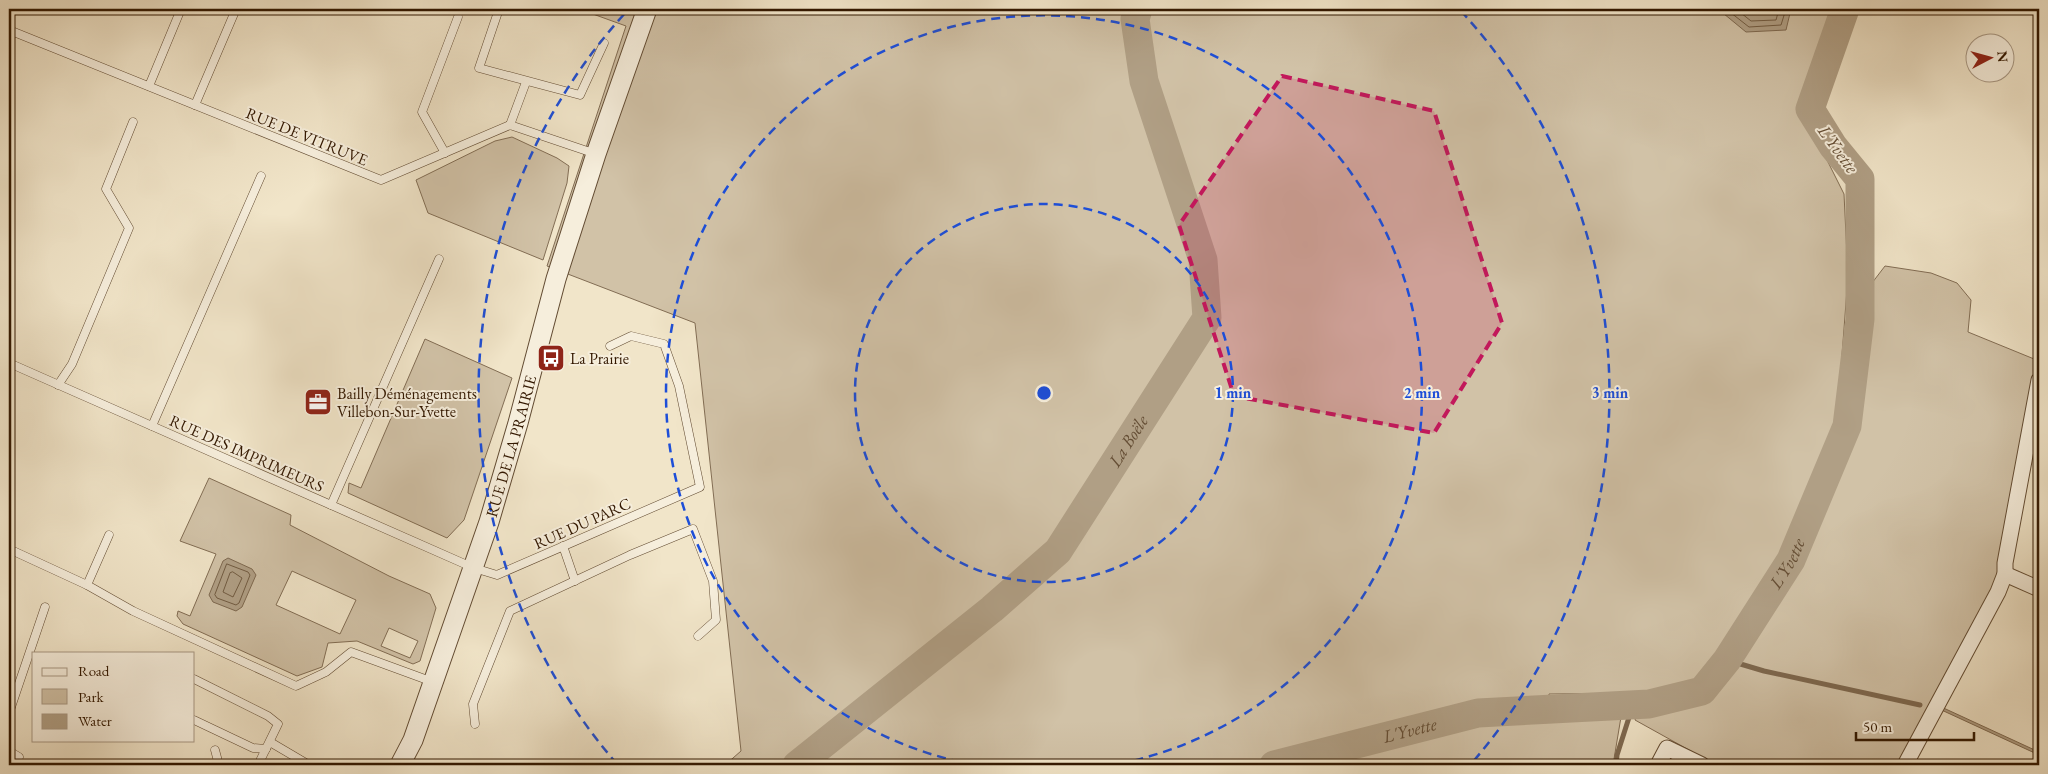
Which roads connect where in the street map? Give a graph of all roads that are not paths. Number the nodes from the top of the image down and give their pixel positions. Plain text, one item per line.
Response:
1 (181, 9) edge
2 (236, 9) edge
3 (647, 9) edge
4 (498, 12) dead end
5 (458, 17) dead end
6 (9, 30) edge
7 (604, 43) dead end
8 (526, 82) junction
9 (149, 86) junction
10 (195, 105) junction
11 (134, 122) dead end
12 (510, 125) junction
13 (445, 153) junction
14 (596, 154) junction
15 (261, 176) dead end
16 (439, 259) dead end
17 (610, 346) dead end
18 (9, 363) edge
19 (2039, 380) edge
20 (58, 385) junction
21 (152, 426) junction
22 (331, 505) junction
23 (109, 535) dead end
24 (563, 546) junction
25 (9, 549) edge
26 (474, 568) junction
27 (2004, 574) junction
28 (575, 581) junction
29 (87, 585) junction
30 (2039, 588) edge
31 (44, 606) dead end
32 (698, 636) dead end
33 (195, 680) edge
34 (434, 682) junction
35 (9, 713) edge
36 (195, 720) edge
37 (475, 724) dead end
38 (270, 742) junction
39 (215, 750) dead end
40 (266, 750) junction
41 (9, 751) edge
42 (16, 765) edge
43 (219, 765) edge
44 (258, 765) edge
45 (309, 765) edge
46 (400, 765) edge
47 (1658, 765) edge
48 (1702, 765) edge
49 (1905, 765) edge

1 - 9 lane
2 - 10 lane
3 - 14 street, RUE DE LA PRAIRIE
4 - 8 lane
5 - 13 lane
6 - 9 lane, RUE DE VITRUVE
7 - 8 lane
8 - 12 lane
9 - 10 lane, RUE DE VITRUVE
10 - 13 lane, RUE DE VITRUVE
11 - 20 lane
12 - 13 lane, RUE DE VITRUVE
12 - 14 lane
14 - 26 street, RUE DE LA PRAIRIE
15 - 21 lane
16 - 22 lane
17 - 24 lane, RUE DU PARC
18 - 20 lane, RUE DES IMPRIMEURS
19 - 27 street
20 - 21 lane, RUE DES IMPRIMEURS
21 - 22 lane, RUE DES IMPRIMEURS
22 - 26 lane, RUE DES IMPRIMEURS
23 - 29 lane
24 - 26 lane, RUE DU PARC
24 - 28 lane
25 - 29 lane
26 - 34 street, RUE DE LA PRAIRIE
27 - 30 street
27 - 49 street
28 - 32 lane
28 - 37 lane
29 - 34 lane
31 - 35 lane
33 - 38 lane
34 - 46 street, RUE DE LA PRAIRIE
36 - 40 lane
38 - 40 lane
38 - 45 lane
39 - 43 lane
40 - 44 lane
41 - 42 lane
47 - 48 street

